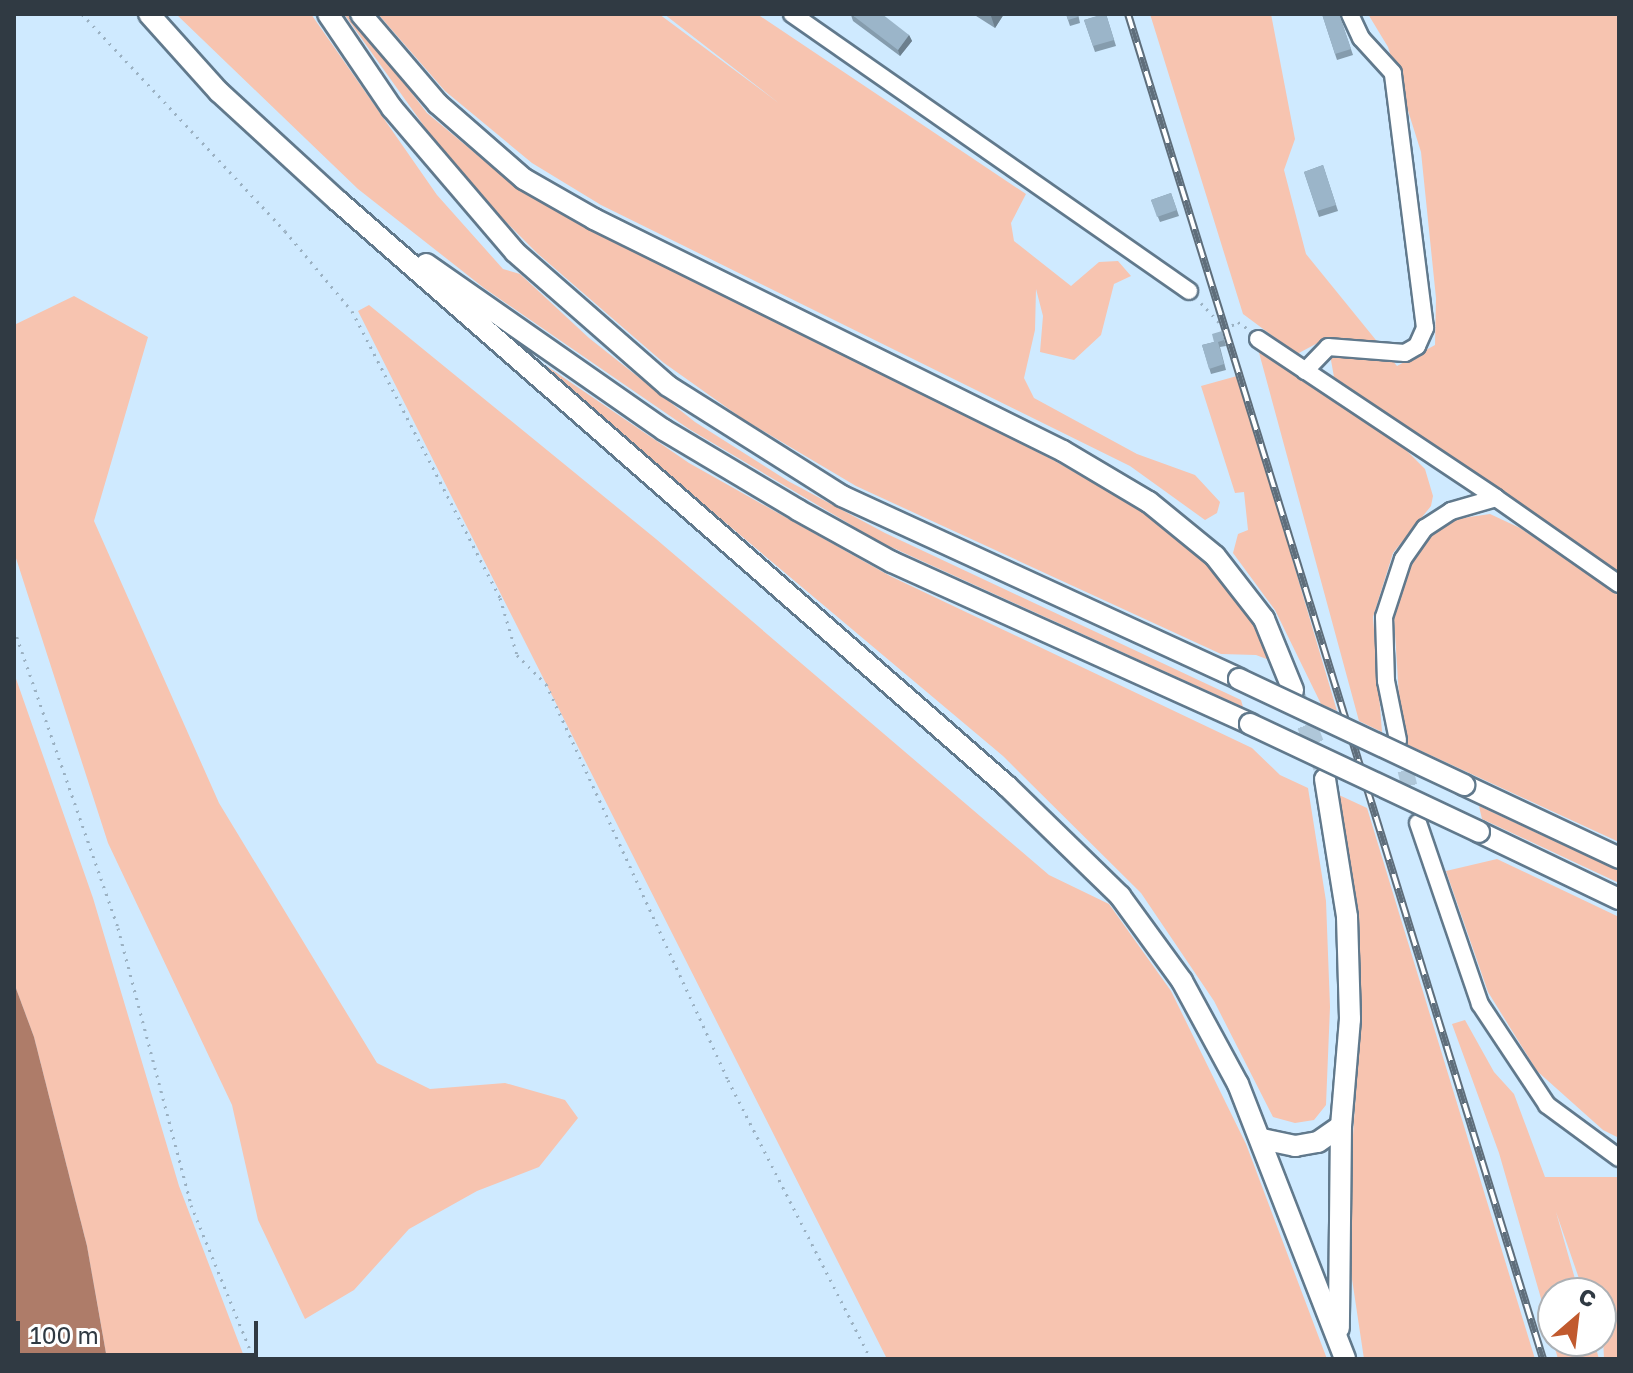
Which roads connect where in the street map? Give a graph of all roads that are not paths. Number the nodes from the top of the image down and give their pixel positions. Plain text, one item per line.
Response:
1 (149, 14) edge
2 (328, 14) edge
3 (361, 14) edge
4 (792, 14) edge
5 (1350, 14) edge
6 (338, 201) junction
7 (1189, 291) road end
8 (1258, 339) road end
9 (1305, 371) junction
10 (1496, 498) junction
11 (1619, 584) edge
12 (1293, 690) tunnel mouth
13 (1398, 740) tunnel mouth
14 (1325, 779) tunnel mouth
15 (1418, 823) tunnel mouth
16 (1619, 858) edge
17 (1619, 899) edge
18 (1341, 1126) junction
19 (1262, 1139) junction
20 (1619, 1158) edge
21 (1342, 1350) edge

1 - 6 main road
2 - 16 main road, bridge
3 - 12 main road
4 - 7 street
5 - 9 street
6 - 17 main road, bridge
6 - 19 main road
8 - 9 street
9 - 10 street
10 - 11 street
10 - 13 street
14 - 18 main road
15 - 20 street
18 - 19 main road
18 - 21 main road
19 - 21 main road

